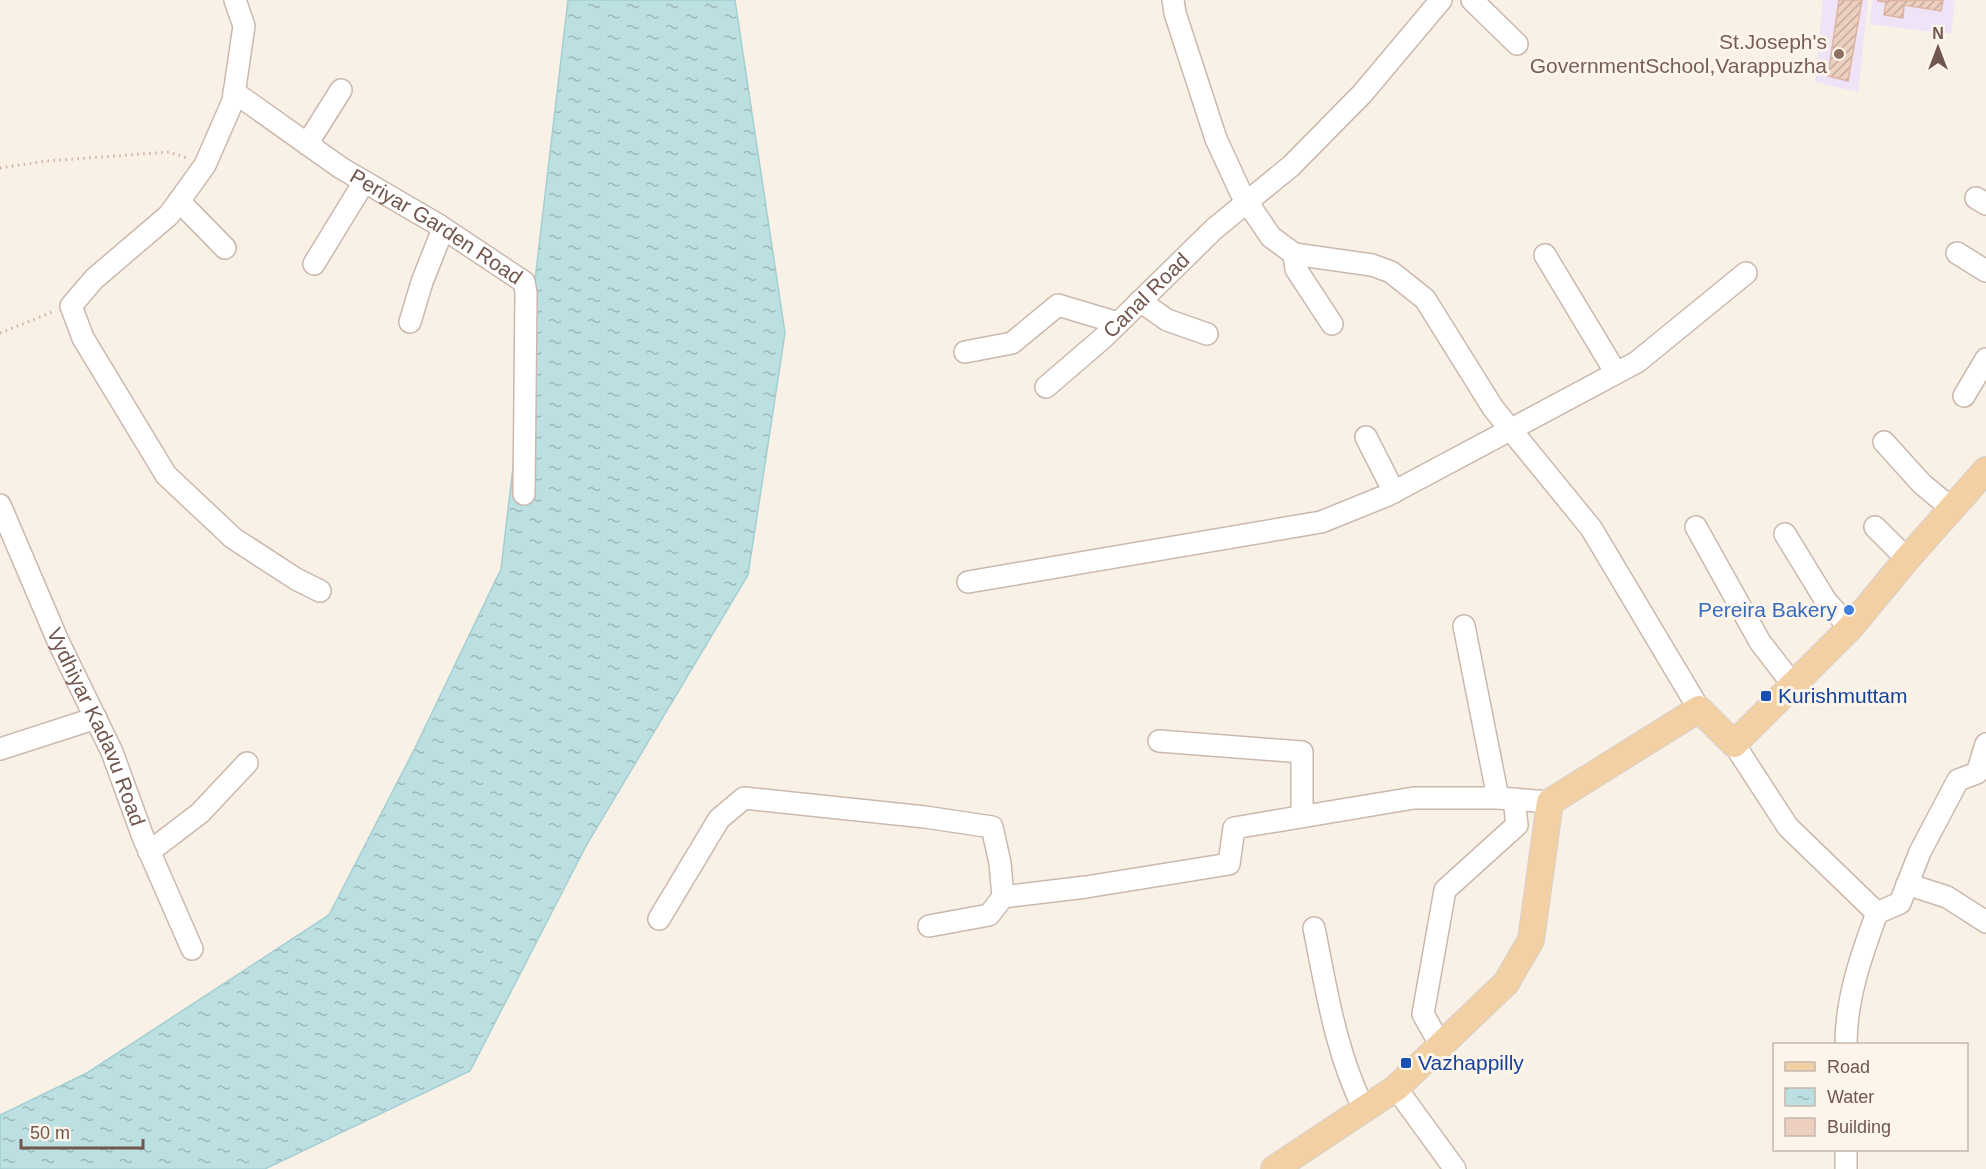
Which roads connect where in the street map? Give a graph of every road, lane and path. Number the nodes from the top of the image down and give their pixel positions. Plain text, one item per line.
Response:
1 (235, 0) edge
2 (1173, 0) edge
3 (1441, 0) edge
4 (1472, 0) edge
5 (1517, 44) dead end
6 (340, 90) dead end
7 (234, 92) junction
8 (307, 144) junction
9 (206, 165) junction
10 (0, 168) edge
11 (364, 182) junction
12 (179, 201) junction
13 (1247, 202) junction
14 (443, 229) junction
15 (225, 249) dead end
16 (1957, 253) dead end
17 (1294, 254) junction
18 (1545, 255) dead end
19 (314, 264) dead end
20 (1986, 271) edge
21 (1746, 273) dead end
22 (1140, 301) junction
23 (71, 306) junction
24 (410, 322) dead end
25 (1118, 323) junction
26 (1332, 324) dead end
27 (0, 333) edge
28 (1207, 334) dead end
29 (965, 352) dead end
30 (1986, 359) edge
31 (1616, 373) junction
32 (1046, 387) dead end
33 (1964, 396) dead end
34 (1509, 429) junction
35 (1366, 437) dead end
36 (1884, 442) dead end
37 (1986, 470) edge
38 (1394, 492) junction
39 (524, 494) dead end
40 (0, 505) edge
41 (1952, 508) junction
42 (1696, 527) dead end
43 (1875, 527) dead end
44 (1785, 534) dead end
45 (1906, 559) junction
46 (968, 582) dead end
47 (320, 591) dead end
48 (1464, 626) dead end
49 (1851, 628) junction
50 (1794, 686) junction
51 (1699, 709) junction
52 (96, 718) junction
53 (1159, 741) dead end
54 (1734, 744) junction
55 (1986, 744) edge
56 (0, 749) edge
57 (247, 764) dead end
58 (1506, 799) junction
59 (1550, 802) junction
60 (1302, 815) junction
61 (149, 852) junction
62 (1907, 884) junction
63 (1003, 897) junction
64 (1877, 913) junction
65 (659, 919) dead end
66 (1986, 922) edge
67 (929, 926) dead end
68 (1314, 928) dead end
69 (192, 949) dead end
70 (1846, 1043) edge
71 (1441, 1046) junction
72 (1396, 1088) junction
73 (1364, 1109) junction
74 (1846, 1151) edge
75 (1274, 1169) edge
76 (1455, 1169) edge
77 (1846, 1169) edge

1 - 7 street
2 - 13 street
3 - 13 street, Canal Road
4 - 5 street
6 - 8 street
7 - 8 street, Periyar Garden Road
7 - 9 street
8 - 11 street, Periyar Garden Road
9 - 10 path
9 - 12 street
11 - 14 street, Periyar Garden Road
11 - 19 street
12 - 15 street
12 - 23 street
13 - 17 street
13 - 22 street, Canal Road
14 - 24 street
14 - 39 street, Periyar Garden Road
16 - 20 street
17 - 26 street
17 - 34 street
18 - 31 street
21 - 31 street
22 - 25 street, Canal Road
22 - 28 street
23 - 27 path
23 - 47 street
25 - 29 street
25 - 32 street, Canal Road
30 - 33 street
31 - 34 street
34 - 38 street
34 - 51 street
35 - 38 street
36 - 41 street
37 - 41 main road
38 - 46 street
40 - 52 street, Vydhiyar Kadavu Road
41 - 45 main road
42 - 50 street
43 - 45 street
44 - 49 street
45 - 49 main road
48 - 58 street
49 - 50 main road
50 - 54 main road
51 - 54 main road
51 - 59 main road
52 - 56 street
52 - 61 street, Vydhiyar Kadavu Road
53 - 60 street
54 - 64 street
55 - 62 street
57 - 61 street
58 - 59 street
58 - 60 street
58 - 71 street
59 - 71 main road
60 - 63 street
61 - 69 street, Vydhiyar Kadavu Road
62 - 64 street
62 - 66 street
63 - 65 street
63 - 67 street
64 - 70 street
68 - 73 street
71 - 72 main road
72 - 73 main road
72 - 76 street
73 - 75 main road
74 - 77 street

